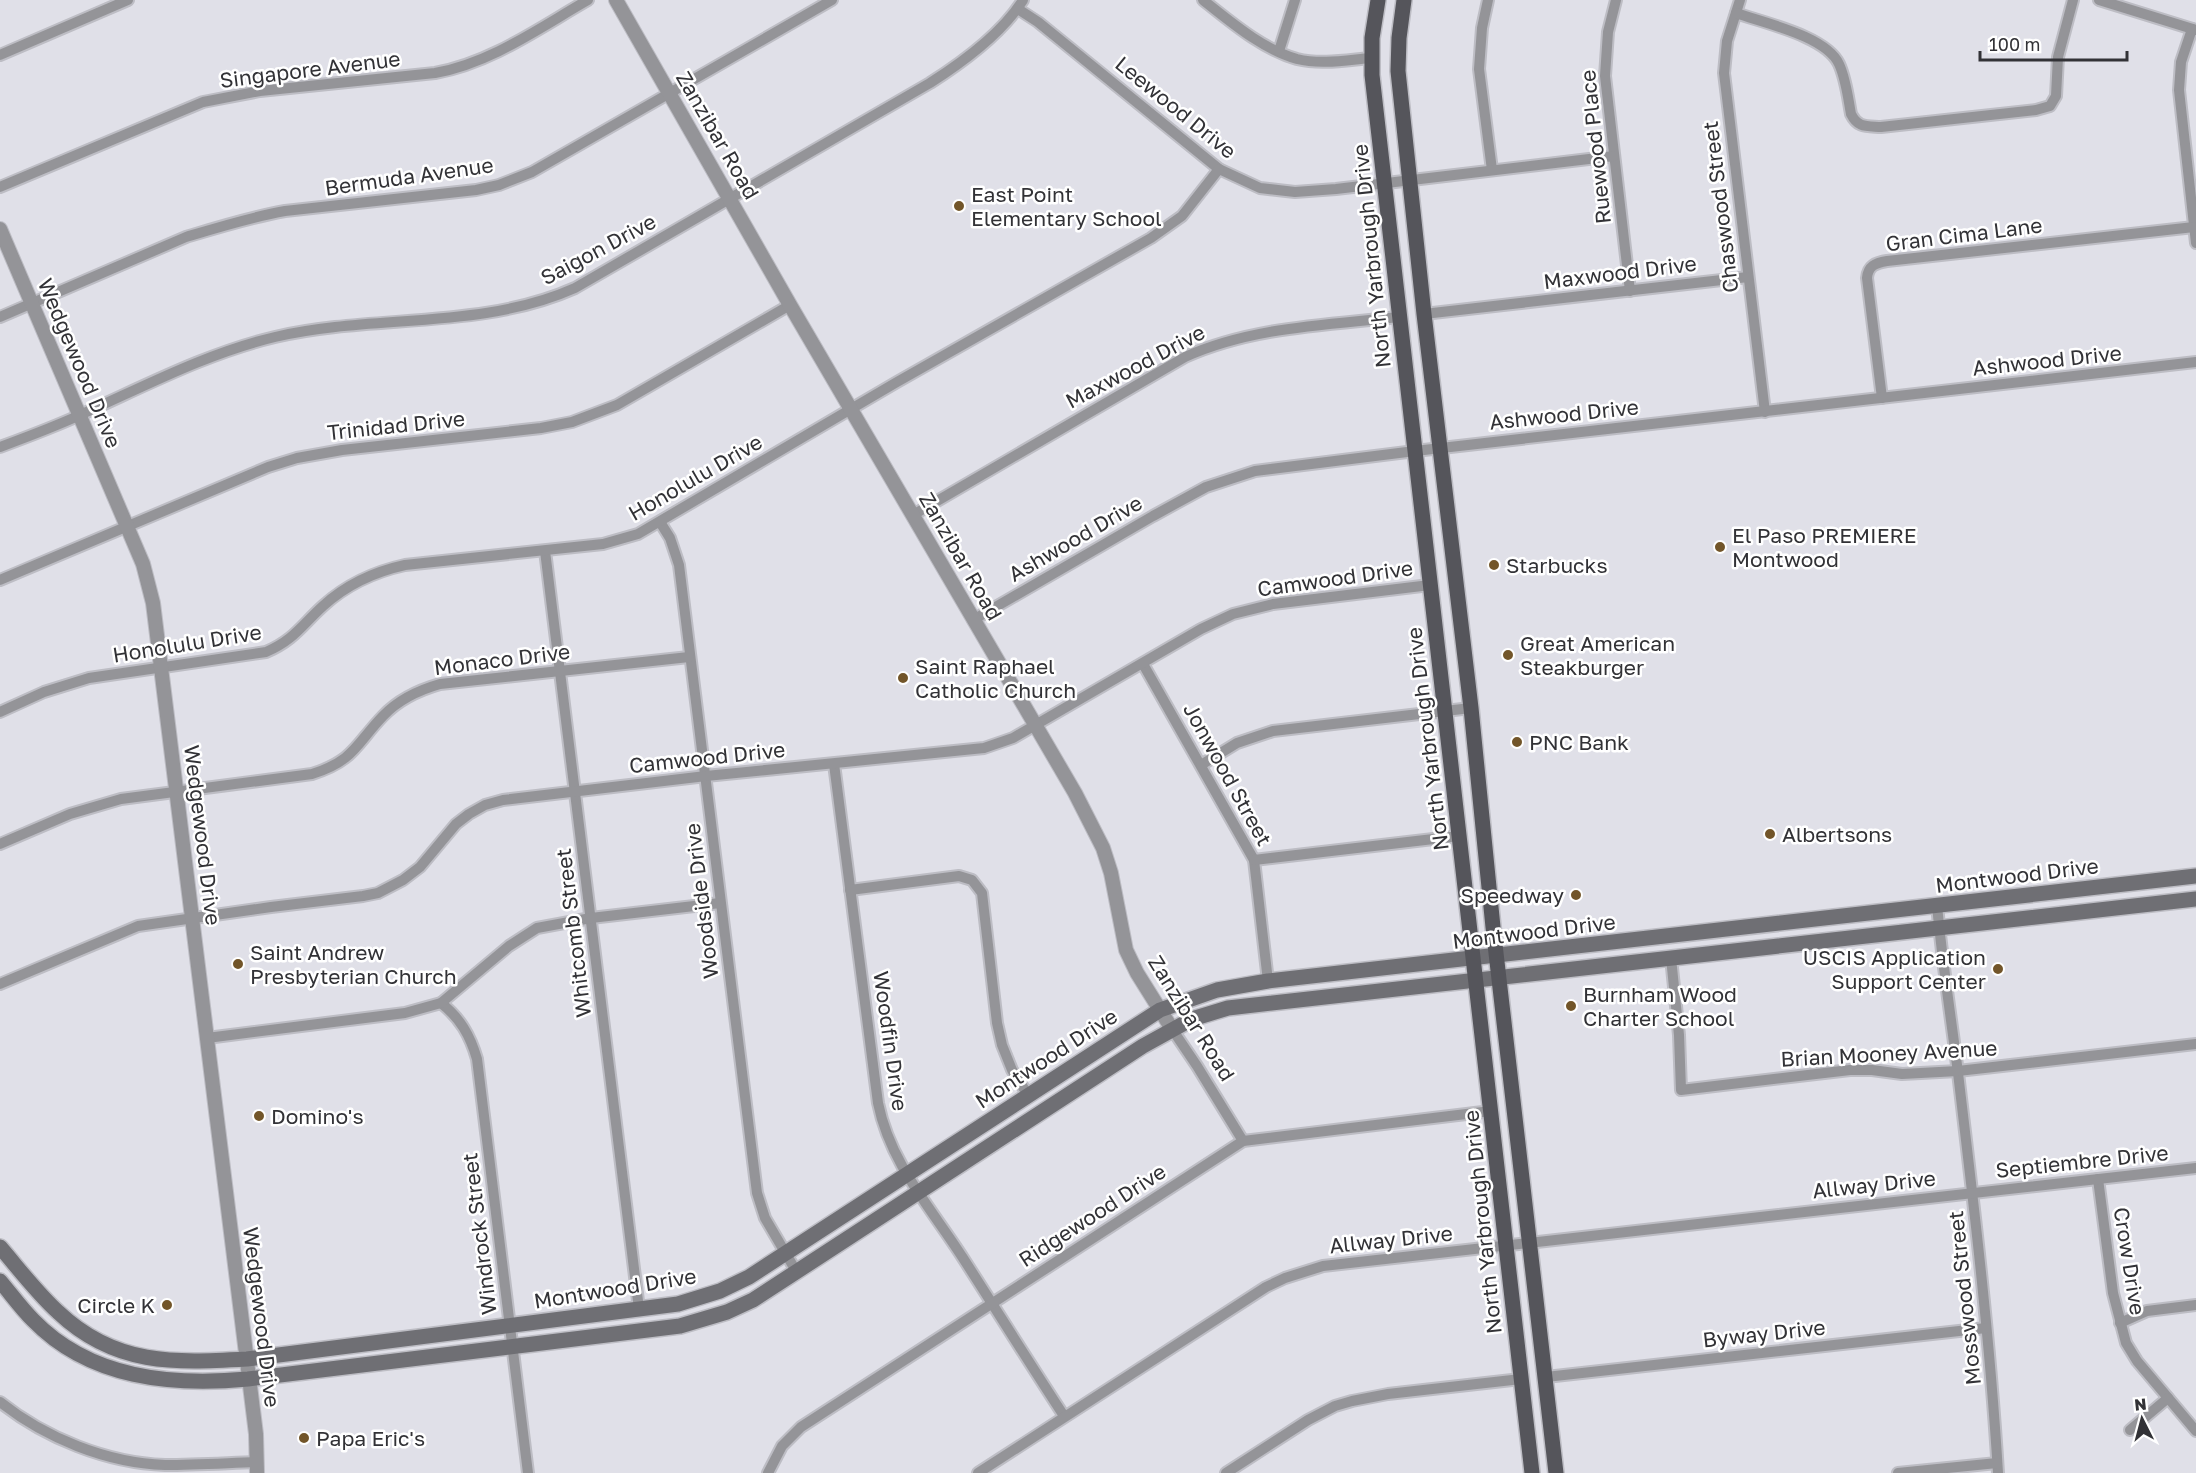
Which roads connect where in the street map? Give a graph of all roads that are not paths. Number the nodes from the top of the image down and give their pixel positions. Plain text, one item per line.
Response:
1 (128, 0) edge
2 (588, 0) edge
3 (616, 0) edge
4 (832, 0) edge
5 (1203, 0) edge
6 (1295, 0) edge
7 (1378, 0) edge
8 (1404, 0) edge
9 (1488, 0) edge
10 (1616, 0) edge
11 (1740, 0) edge
12 (2073, 0) edge
13 (2099, 0) edge
14 (1021, 4) edge
15 (1736, 13) junction
16 (2194, 29) edge
17 (1279, 51) junction
18 (0, 55) edge
19 (1371, 58) junction
20 (670, 94) junction
21 (1614, 156) junction
22 (1219, 170) junction
23 (1492, 170) junction
24 (1410, 180) junction
25 (1384, 183) junction
26 (0, 187) edge
27 (730, 198) junction
28 (2194, 227) junction
29 (0, 229) edge
30 (2196, 243) edge
31 (1748, 277) junction
32 (1630, 291) junction
33 (31, 304) junction
34 (790, 305) junction
35 (1424, 314) junction
36 (0, 317) edge
37 (1399, 317) junction
38 (2196, 363) edge
39 (1882, 398) junction
40 (852, 409) junction
41 (1765, 412) junction
42 (80, 415) junction
43 (0, 447) edge
44 (1440, 448) junction
45 (1415, 451) junction
46 (913, 515) junction
47 (660, 522) junction
48 (127, 527) junction
49 (545, 551) junction
50 (0, 580) edge
51 (1430, 585) junction
52 (973, 620) junction
53 (689, 657) junction
54 (1143, 664) junction
55 (162, 667) junction
56 (560, 672) junction
57 (1470, 708) junction
58 (1445, 710) junction
59 (0, 712) edge
60 (1035, 724) junction
61 (834, 764) junction
62 (1201, 765) junction
63 (706, 776) junction
64 (576, 791) junction
65 (177, 792) junction
66 (1459, 836) junction
67 (0, 844) edge
68 (1254, 860) junction
69 (2196, 876) edge
70 (850, 890) junction
71 (2196, 899) edge
72 (720, 903) junction
73 (1936, 905) junction
74 (192, 918) junction
75 (591, 918) junction
76 (1939, 928) junction
77 (1497, 956) junction
78 (1671, 958) junction
79 (1473, 959) junction
80 (1499, 978) junction
81 (1475, 980) junction
82 (1268, 981) junction
83 (0, 984) edge
84 (441, 1003) junction
85 (1160, 1010) junction
86 (1172, 1029) junction
87 (207, 1038) junction
88 (2196, 1044) edge
89 (1958, 1071) junction
90 (1028, 1095) junction
91 (1491, 1111) junction
92 (1243, 1141) junction
93 (2196, 1168) edge
94 (906, 1174) junction
95 (2098, 1179) junction
96 (918, 1193) junction
97 (1972, 1193) junction
98 (1530, 1242) junction
99 (1506, 1246) junction
100 (0, 1247) edge
101 (785, 1252) junction
102 (796, 1271) junction
103 (0, 1281) edge
104 (991, 1303) junction
105 (2196, 1305) edge
106 (639, 1309) junction
107 (2120, 1323) junction
108 (509, 1325) junction
109 (1986, 1328) junction
110 (387, 1341) junction
111 (512, 1347) junction
112 (247, 1359) junction
113 (390, 1362) junction
114 (1546, 1377) junction
115 (248, 1379) junction
116 (1521, 1379) junction
117 (2168, 1398) junction
118 (0, 1402) edge
119 (1064, 1416) junction
120 (2130, 1430) dead end
121 (2196, 1431) edge
122 (257, 1467) edge
123 (1997, 1468) edge
124 (165, 1469) edge
125 (528, 1473) edge
126 (768, 1473) edge
127 (978, 1473) edge
128 (1226, 1473) edge
129 (1532, 1473) edge
130 (1556, 1473) edge
131 (1898, 1473) edge

1 - 18 street
2 - 26 street, Singapore Avenue
3 - 20 street, Zanzibar Road
4 - 20 street, Bermuda Avenue
5 - 17 street
6 - 17 street
7 - 19 main road, North Yarbrough Drive
8 - 24 main road, North Yarbrough Drive
9 - 23 street
10 - 21 street, Ruewood Place
11 - 15 street, Chaswood Street
12 - 15 street
13 - 16 street
14 - 22 street, Leewood Drive
14 - 27 street, Saigon Drive
15 - 31 street, Chaswood Street
16 - 28 street
17 - 19 street
19 - 25 main road, North Yarbrough Drive
20 - 27 street, Zanzibar Road
20 - 33 street, Bermuda Avenue
21 - 23 street, Leewood Drive
21 - 32 street, Ruewood Place
22 - 25 street, Leewood Drive
22 - 40 street, Honolulu Drive
23 - 24 street, Leewood Drive
24 - 25 street, Leewood Drive
24 - 35 main road, North Yarbrough Drive
25 - 37 main road, North Yarbrough Drive
27 - 34 street, Zanzibar Road
27 - 42 street, Saigon Drive
28 - 30 street
28 - 39 street, Gran Cima Lane
29 - 33 street, Wedgewood Drive
31 - 32 street, Maxwood Drive
31 - 41 street, Chaswood Street
32 - 35 street, Maxwood Drive
33 - 36 street, Bermuda Avenue
33 - 42 street, Wedgewood Drive
34 - 40 street, Zanzibar Road
34 - 48 street, Trinidad Drive
35 - 44 main road, North Yarbrough Drive
37 - 45 main road, North Yarbrough Drive
37 - 46 street, Maxwood Drive
38 - 39 street, Ashwood Drive
39 - 41 street, Ashwood Drive
40 - 46 street, Zanzibar Road
40 - 47 street, Honolulu Drive
41 - 44 street, Ashwood Drive
42 - 43 street, Saigon Drive
42 - 48 street, Wedgewood Drive
44 - 45 street, Ashwood Drive
44 - 57 main road, North Yarbrough Drive
45 - 51 main road, North Yarbrough Drive
45 - 52 street, Ashwood Drive
46 - 52 street, Zanzibar Road
47 - 49 street, Honolulu Drive
47 - 53 street, Woodside Drive
48 - 50 street, Trinidad Drive
48 - 55 street, Wedgewood Drive
49 - 55 street, Honolulu Drive
49 - 56 street, Whitcomb Street
51 - 54 street, Camwood Drive
51 - 58 main road, North Yarbrough Drive
52 - 60 street, Zanzibar Road
53 - 56 street, Monaco Drive
53 - 63 street, Woodside Drive
54 - 60 street, Camwood Drive
54 - 62 street, Jonwood Street
55 - 59 street, Honolulu Drive
55 - 65 street, Wedgewood Drive
56 - 64 street, Whitcomb Street
56 - 65 street, Monaco Drive
57 - 58 street
57 - 77 main road, North Yarbrough Drive
58 - 62 street
58 - 66 main road, North Yarbrough Drive
60 - 61 street, Camwood Drive
60 - 85 street, Zanzibar Road
61 - 63 street, Camwood Drive
61 - 70 street, Woodfin Drive
62 - 68 street, Jonwood Street
63 - 64 street, Camwood Drive
63 - 72 street, Woodside Drive
64 - 74 street, Camwood Drive
64 - 75 street, Whitcomb Street
65 - 67 street, Monaco Drive
65 - 74 street, Wedgewood Drive
66 - 68 street
66 - 79 main road, North Yarbrough Drive
68 - 82 street, Jonwood Street
69 - 73 main road, Montwood Drive
70 - 90 street
70 - 94 street, Woodfin Drive
71 - 76 main road, Montwood Drive
72 - 75 street
72 - 101 street, Woodside Drive
73 - 76 street, Mosswood Street
73 - 77 main road, Montwood Drive
74 - 83 street, Camwood Drive
74 - 87 street, Wedgewood Drive
75 - 84 street
75 - 106 street, Whitcomb Street
76 - 78 main road, Montwood Drive
76 - 89 street, Mosswood Street
77 - 79 main road, Montwood Drive
77 - 80 main road, North Yarbrough Drive
78 - 80 main road, Montwood Drive
78 - 89 street, Brian Mooney Avenue
79 - 81 main road, North Yarbrough Drive
79 - 82 main road, Montwood Drive
80 - 81 main road, Montwood Drive
80 - 98 main road, North Yarbrough Drive
81 - 86 main road, Montwood Drive
81 - 91 main road, North Yarbrough Drive
82 - 85 main road, Montwood Drive
84 - 87 street
84 - 108 street, Windrock Street
85 - 86 street, Zanzibar Road
85 - 90 main road, Montwood Drive
86 - 92 street, Zanzibar Road
86 - 96 main road, Montwood Drive
87 - 112 street, Wedgewood Drive
88 - 89 street, Brian Mooney Avenue
89 - 97 street, Mosswood Street
90 - 94 main road, Montwood Drive
91 - 92 street, Ridgewood Drive
91 - 99 main road, North Yarbrough Drive
92 - 104 street, Ridgewood Drive
93 - 95 street, Septiembre Drive
94 - 96 street, Woodfin Drive
94 - 101 main road, Montwood Drive
95 - 97 street, Septiembre Drive
95 - 107 street, Crow Drive
96 - 102 main road, Montwood Drive
96 - 104 street, Woodfin Drive
97 - 98 street, Allway Drive
97 - 109 street, Mosswood Street
98 - 99 street, Allway Drive
98 - 114 main road, North Yarbrough Drive
99 - 116 main road, North Yarbrough Drive
99 - 119 street, Allway Drive
100 - 112 main road, Montwood Drive
101 - 102 street, Woodside Drive
101 - 106 main road, Montwood Drive
102 - 111 main road, Montwood Drive
103 - 115 main road, Montwood Drive
104 - 119 street, Woodfin Drive
104 - 126 street, Ridgewood Drive
105 - 107 street
106 - 108 main road, Montwood Drive
107 - 117 street, Crow Drive
108 - 110 main road, Montwood Drive
108 - 111 street, Windrock Street
109 - 114 street, Byway Drive
109 - 123 street, Mosswood Street
110 - 112 main road, Montwood Drive
110 - 113 main road
111 - 113 main road, Montwood Drive
111 - 125 street, Windrock Street
112 - 115 street, Wedgewood Drive
113 - 115 main road, Montwood Drive
114 - 130 main road, North Yarbrough Drive
115 - 122 street, Wedgewood Drive
116 - 128 street
116 - 129 main road, North Yarbrough Drive
117 - 120 street
117 - 121 street, Crow Drive
118 - 124 street
119 - 127 street, Allway Drive
122 - 124 street
123 - 131 street

